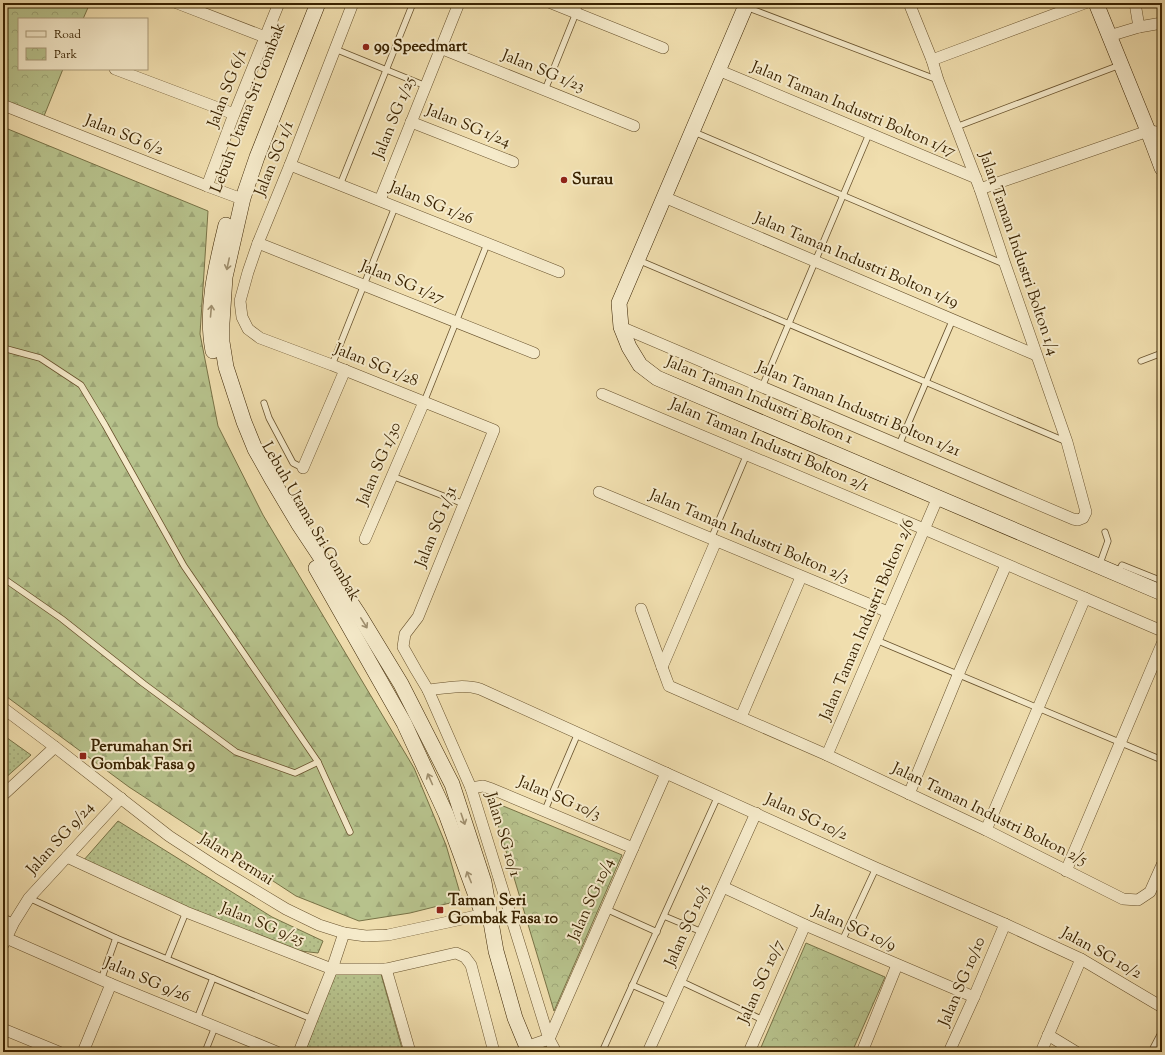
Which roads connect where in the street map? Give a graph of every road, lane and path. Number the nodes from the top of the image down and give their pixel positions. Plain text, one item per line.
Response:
1 (177, 3) edge
2 (279, 3) edge
3 (308, 3) edge
4 (318, 3) edge
5 (353, 3) edge
6 (413, 3) edge
7 (458, 3) edge
8 (551, 3) edge
9 (910, 3) edge
10 (1085, 3) edge
11 (1096, 3) edge
12 (1135, 3) edge
13 (746, 5) edge
14 (578, 8) edge
15 (1162, 23) edge
16 (1139, 27) junction
17 (1109, 36) junction
18 (265, 37) junction
19 (440, 48) junction
20 (663, 48) dead end
21 (335, 49) junction
22 (932, 60) junction
23 (1120, 65) junction
24 (118, 70) edge
25 (386, 70) junction
26 (718, 70) junction
27 (938, 80) junction
28 (426, 86) junction
29 (545, 90) junction
30 (3, 105) edge
31 (234, 114) junction
32 (411, 122) junction
33 (634, 126) dead end
34 (956, 127) junction
35 (692, 131) junction
36 (1155, 131) edge
37 (869, 134) junction
38 (512, 162) dead end
39 (290, 165) junction
40 (1162, 168) edge
41 (978, 184) junction
42 (340, 185) junction
43 (208, 186) junction
44 (664, 196) junction
45 (843, 196) junction
46 (238, 197) junction
47 (380, 200) junction
48 (395, 207) junction
49 (258, 243) junction
50 (487, 244) junction
51 (637, 259) junction
52 (815, 261) junction
53 (1004, 264) junction
54 (559, 272) dead end
55 (364, 285) junction
56 (953, 319) junction
57 (456, 322) junction
58 (788, 324) junction
59 (621, 328) junction
60 (248, 329) joint
61 (3, 348) edge
62 (534, 353) dead end
63 (1162, 353) edge
64 (1036, 355) junction
65 (1141, 361) dead end
66 (332, 365) junction
67 (345, 370) junction
68 (926, 382) junction
69 (762, 387) junction
70 (602, 394) dead end
71 (424, 402) junction
72 (264, 403) dead end
73 (494, 430) joint
74 (1067, 442) junction
75 (898, 445) junction
76 (747, 454) junction
77 (303, 468) joint
78 (392, 476) junction
79 (599, 492) dead end
80 (938, 498) junction
81 (464, 504) junction
82 (1083, 518) joint
83 (924, 528) junction
84 (1105, 532) dead end
85 (365, 539) dead end
86 (713, 540) junction
87 (1006, 565) junction
88 (1099, 566) junction
89 (1117, 574) junction
90 (801, 576) junction
91 (3, 578) edge
92 (1162, 581) edge
93 (1162, 593) edge
94 (1085, 598) junction
95 (641, 609) dead end
96 (888, 612) junction
97 (1162, 631) edge
98 (405, 634) joint
99 (876, 640) junction
100 (1162, 644) edge
101 (662, 667) junction
102 (958, 675) junction
103 (428, 690) junction
104 (3, 708) edge
105 (1038, 708) junction
106 (740, 717) junction
107 (578, 733) junction
108 (1120, 743) junction
109 (55, 747) junction
110 (827, 755) junction
111 (1162, 760) edge
112 (318, 762) junction
113 (666, 773) junction
114 (471, 788) junction
115 (908, 794) junction
116 (3, 795) edge
117 (718, 796) junction
118 (121, 798) junction
119 (545, 810) junction
120 (756, 813) junction
121 (986, 830) junction
122 (350, 832) dead end
123 (633, 848) junction
124 (67, 856) junction
125 (1162, 865) edge
126 (876, 868) junction
127 (1066, 871) junction
128 (723, 887) junction
129 (29, 898) junction
130 (606, 909) junction
131 (186, 912) junction
132 (486, 913) junction
133 (664, 916) junction
134 (3, 917) edge
135 (14, 922) junction
136 (1005, 924) junction
137 (806, 925) junction
138 (657, 932) junction
139 (702, 932) junction
140 (344, 933) junction
141 (116, 938) junction
142 (842, 941) junction
143 (4, 942) edge
144 (1081, 959) junction
145 (167, 960) junction
146 (896, 965) junction
147 (332, 969) junction
148 (386, 969) junction
149 (213, 978) junction
150 (680, 981) junction
151 (106, 982) junction
152 (632, 985) junction
153 (974, 997) junction
154 (671, 1002) junction
155 (1162, 1007) edge
156 (197, 1019) junction
157 (312, 1019) junction
158 (763, 1020) junction
159 (215, 1027) junction
160 (3, 1029) edge
161 (1162, 1031) edge
162 (1048, 1035) junction
163 (549, 1039) junction
164 (528, 1049) edge
165 (59, 1052) edge
166 (83, 1052) edge
167 (205, 1052) edge
168 (277, 1052) edge
169 (299, 1052) edge
170 (410, 1052) edge
171 (494, 1052) edge
172 (556, 1052) edge
173 (602, 1052) edge
174 (648, 1052) edge
175 (749, 1052) edge
176 (862, 1052) edge
177 (949, 1052) edge
178 (1041, 1052) edge
179 (1076, 1052) edge
180 (1151, 1052) edge

1 - 18 street
2 - 18 street, Jalan SG 6/1
3 - 46 street, Lebuh Utama Sri Gombak
4 - 46 street, Lebuh Utama Sri Gombak
5 - 21 street, Jalan SG 1/1
6 - 25 lane
7 - 19 street, Jalan SG 1/25
8 - 14 street
9 - 22 street, Jalan Taman Industri Bolton 1/4
10 - 22 street
11 - 17 street
12 - 16 street
13 - 26 street, Jalan Taman Industri Bolton 1
13 - 27 lane
14 - 20 street
14 - 29 lane
15 - 16 street
16 - 17 street
17 - 23 street
18 - 31 street, Jalan SG 6/1
19 - 28 street, Jalan SG 1/25
19 - 29 street, Jalan SG 1/23
21 - 25 lane
21 - 39 street, Jalan SG 1/1
22 - 27 street, Jalan Taman Industri Bolton 1/4
23 - 34 lane
23 - 36 street
24 - 31 street
25 - 28 lane
25 - 42 lane
26 - 35 street, Jalan Taman Industri Bolton 1
26 - 37 street, Jalan Taman Industri Bolton 1/17
27 - 34 street, Jalan Taman Industri Bolton 1/4
28 - 32 street, Jalan SG 1/25
29 - 33 street, Jalan SG 1/23
30 - 43 street, Jalan SG 6/2
31 - 43 street, Jalan SG 6/1
32 - 38 street, Jalan SG 1/24
32 - 47 street, Jalan SG 1/25
34 - 41 street, Jalan Taman Industri Bolton 1/4
35 - 44 street, Jalan Taman Industri Bolton 1
35 - 45 lane
36 - 40 street
36 - 41 street
37 - 41 street, Jalan Taman Industri Bolton 1/17
37 - 45 lane
39 - 42 street, Jalan SG 1/26
39 - 49 street, Jalan SG 1/1
41 - 53 street, Jalan Taman Industri Bolton 1/4
42 - 47 street, Jalan SG 1/26
43 - 46 street, Jalan SG 6/2
44 - 51 street, Jalan Taman Industri Bolton 1
44 - 52 street, Jalan Taman Industri Bolton 1/19
45 - 52 lane
45 - 53 lane
46 - 132 street, Lebuh Utama Sri Gombak
47 - 48 street, Jalan SG 1/26
48 - 50 street, Jalan SG 1/26
48 - 55 lane
49 - 55 street, Jalan SG 1/27
49 - 60 street, Jalan SG 1/1
50 - 54 street, Jalan SG 1/26
50 - 57 lane
51 - 58 lane
51 - 59 street, Jalan Taman Industri Bolton 1
52 - 56 street, Jalan Taman Industri Bolton 1/19
52 - 58 lane
53 - 64 street, Jalan Taman Industri Bolton 1/4
55 - 57 street, Jalan SG 1/27
55 - 66 lane
56 - 64 street, Jalan Taman Industri Bolton 1/19
56 - 68 lane
57 - 62 street, Jalan SG 1/27
57 - 71 lane
58 - 68 lane
58 - 69 lane
59 - 69 street, Jalan Taman Industri Bolton 1/21
59 - 80 street, Jalan Taman Industri Bolton 1
60 - 66 street, Jalan SG 1/28
61 - 112 lane
63 - 65 lane
64 - 74 street, Jalan Taman Industri Bolton 1/4
66 - 67 street, Jalan SG 1/28
67 - 71 street, Jalan SG 1/28
67 - 77 street
68 - 74 lane
68 - 75 lane
69 - 75 street, Jalan Taman Industri Bolton 1/21
70 - 76 street, Jalan Taman Industri Bolton 2/1
71 - 73 street, Jalan SG 1/28
71 - 78 street, Jalan SG 1/30
72 - 77 lane
73 - 81 street, Jalan SG 1/31
74 - 82 street, Jalan Taman Industri Bolton 1/4
75 - 82 street, Jalan Taman Industri Bolton 1/21
76 - 83 street, Jalan Taman Industri Bolton 2/1
76 - 86 lane
78 - 81 lane
78 - 85 street, Jalan SG 1/30
79 - 86 street, Jalan Taman Industri Bolton 2/3
80 - 83 street, Jalan Taman Industri Bolton 2/6
80 - 88 street, Jalan Taman Industri Bolton 1
81 - 98 street, Jalan SG 1/31
83 - 87 street
83 - 96 street, Jalan Taman Industri Bolton 2/6
84 - 88 lane
86 - 90 street, Jalan Taman Industri Bolton 2/3
86 - 101 street
87 - 94 street
87 - 102 street
88 - 89 street, Jalan Taman Industri Bolton 1
89 - 92 lane
89 - 93 street, Jalan Taman Industri Bolton 1
90 - 96 street, Jalan Taman Industri Bolton 2/3
90 - 106 street
91 - 112 lane
94 - 97 street
94 - 105 street
95 - 101 street, Jalan Taman Industri Bolton 2/5
96 - 99 street, Jalan Taman Industri Bolton 2/6
98 - 103 street, Jalan SG 10/1
99 - 102 lane
99 - 110 street, Jalan Taman Industri Bolton 2/6
100 - 108 street
101 - 106 street, Jalan Taman Industri Bolton 2/5
102 - 105 lane
102 - 115 street
103 - 107 street, Jalan SG 10/2
103 - 114 street, Jalan SG 10/1
104 - 109 street, Jalan Permai
105 - 108 lane
105 - 121 street
106 - 110 street, Jalan Taman Industri Bolton 2/5
107 - 113 street, Jalan SG 10/2
107 - 119 lane
108 - 111 lane
108 - 127 street
109 - 116 street
109 - 118 street, Jalan Permai
110 - 115 street, Jalan Taman Industri Bolton 2/5
112 - 122 lane
113 - 117 street, Jalan SG 10/2
113 - 123 street, Jalan SG 10/4
114 - 119 street, Jalan SG 10/3
114 - 163 street, Jalan SG 10/1
115 - 121 street, Jalan Taman Industri Bolton 2/5
117 - 120 street, Jalan SG 10/2
117 - 133 lane
118 - 124 street, Jalan SG 9/24
118 - 140 street, Jalan Permai
119 - 123 street, Jalan SG 10/3
120 - 126 street, Jalan SG 10/2
120 - 128 street, Jalan SG 10/5
121 - 127 street, Jalan Taman Industri Bolton 2/5
123 - 130 street, Jalan SG 10/4
124 - 129 street, Jalan SG 9/24
124 - 131 street, Jalan SG 9/25
125 - 127 street, Jalan Taman Industri Bolton 2/5
126 - 136 street, Jalan SG 10/2
126 - 142 lane
128 - 137 street, Jalan SG 10/9
128 - 139 street, Jalan SG 10/5
129 - 135 street, Jalan SG 9/24
129 - 141 lane
130 - 138 lane
130 - 163 street, Jalan SG 10/4
131 - 145 lane
131 - 147 street, Jalan SG 9/25
132 - 140 street, Jalan Permai
132 - 164 street, Lebuh Utama Sri Gombak
133 - 138 lane
133 - 139 lane
134 - 135 lane
135 - 143 street, Jalan SG 9/24
136 - 144 street, Jalan SG 10/2
136 - 153 street, Jalan SG 10/10
137 - 142 street, Jalan SG 10/9
137 - 158 street, Jalan SG 10/7
138 - 152 lane
139 - 150 street, Jalan SG 10/5
140 - 147 street
141 - 145 lane
141 - 151 lane
142 - 146 street, Jalan SG 10/9
143 - 151 street, Jalan SG 9/26
144 - 155 street, Jalan SG 10/2
144 - 162 street
145 - 149 lane
146 - 153 street, Jalan SG 10/9
146 - 176 street
147 - 148 street, Jalan SG 9/25
147 - 157 street
148 - 170 street
148 - 171 street, Jalan SG 9/25
149 - 156 lane
149 - 157 lane
150 - 154 street, Jalan SG 10/5
150 - 158 lane
151 - 156 street, Jalan SG 9/26
151 - 166 street
152 - 154 lane
152 - 173 lane
153 - 177 street, Jalan SG 10/10
154 - 174 street, Jalan SG 10/5
156 - 159 street, Jalan SG 9/26
157 - 169 street
158 - 175 street, Jalan SG 10/7
159 - 167 lane
159 - 168 street, Jalan SG 9/26
160 - 165 street
161 - 180 lane
162 - 178 street
162 - 179 street
163 - 164 street
163 - 172 street, Jalan SG 10/1

